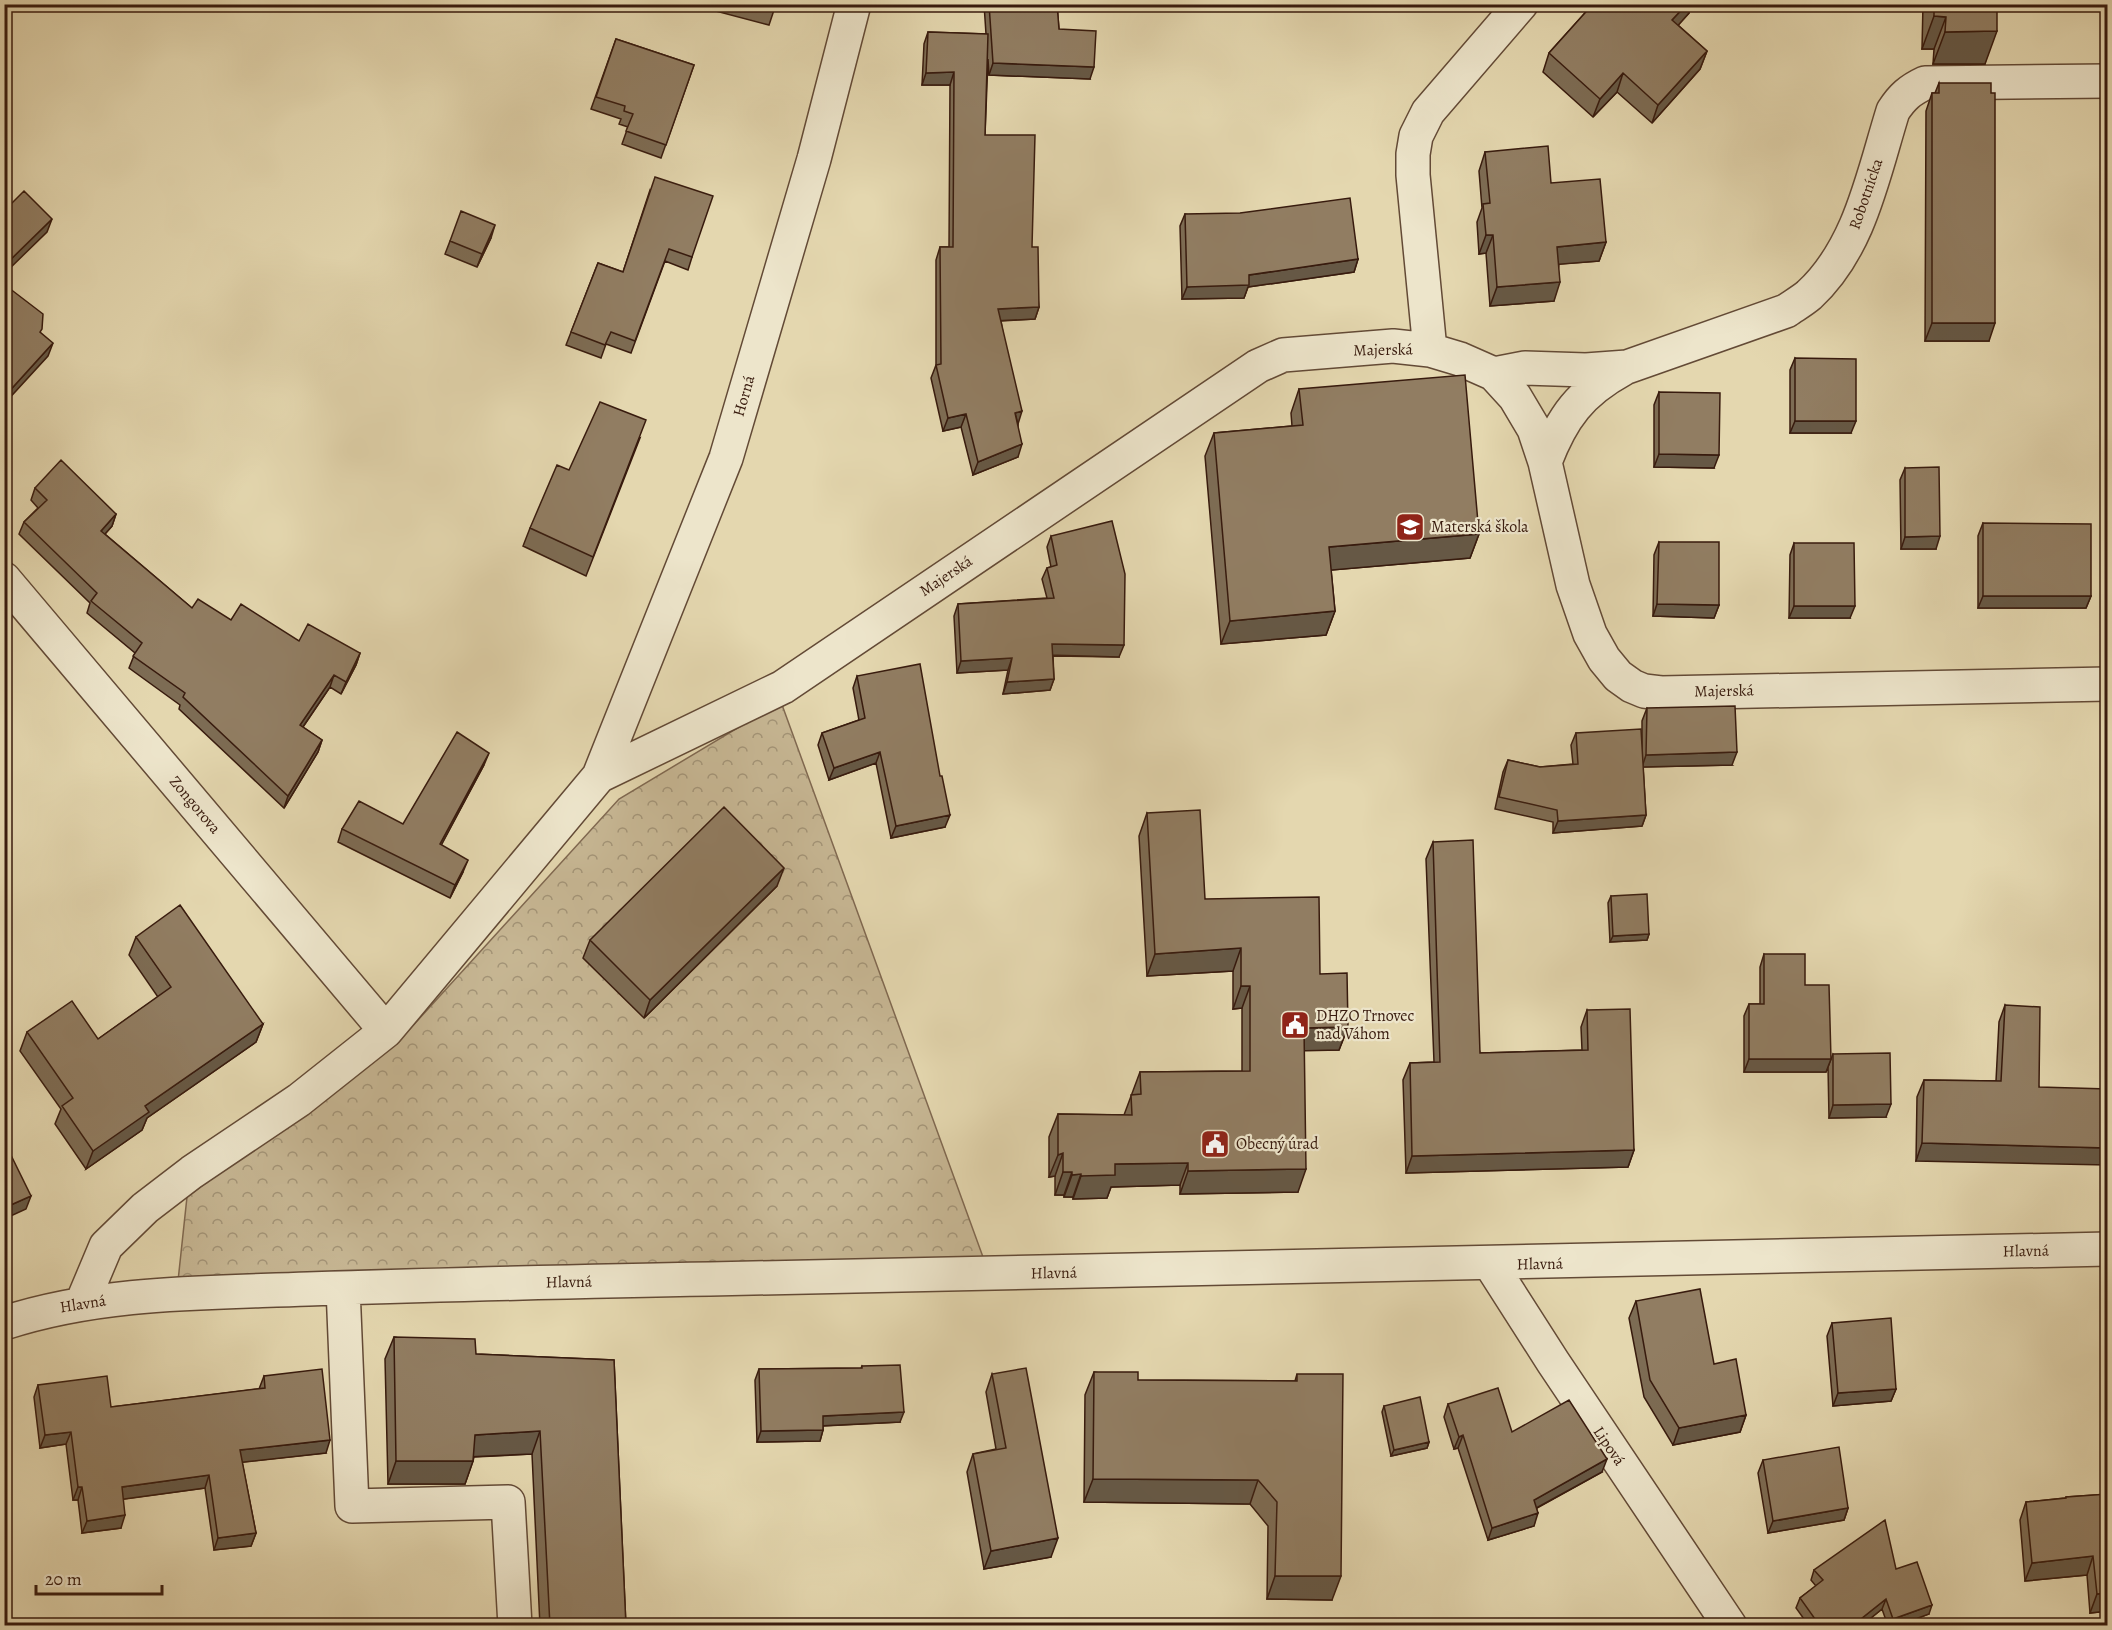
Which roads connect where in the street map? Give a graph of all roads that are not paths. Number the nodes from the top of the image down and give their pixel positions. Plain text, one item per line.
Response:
1 (854, 4) edge
2 (1521, 4) edge
3 (2108, 81) edge
4 (1430, 350) junction
5 (1627, 367) junction
6 (1494, 374) junction
7 (1545, 462) junction
8 (4, 579) edge
9 (2108, 684) edge
10 (599, 776) junction
11 (386, 1031) junction
12 (2108, 1249) edge
13 (1491, 1265) junction
14 (343, 1288) junction
15 (82, 1303) junction
16 (4, 1323) edge
17 (515, 1626) edge
18 (1730, 1626) edge

1 - 10 street, Horná
2 - 4 street
3 - 5 street, Robotnícka
4 - 6 street, Majerská
4 - 10 street, Majerská
5 - 6 street, Robotnícka
5 - 7 street, Robotnícka
6 - 7 street, Majerská
7 - 9 street, Majerská
8 - 11 street, Zongorova
10 - 11 street
11 - 15 street
12 - 13 street, Hlavná
13 - 14 street, Hlavná
13 - 18 street, Lipová
14 - 15 street, Hlavná
14 - 17 street
15 - 16 street, Hlavná

